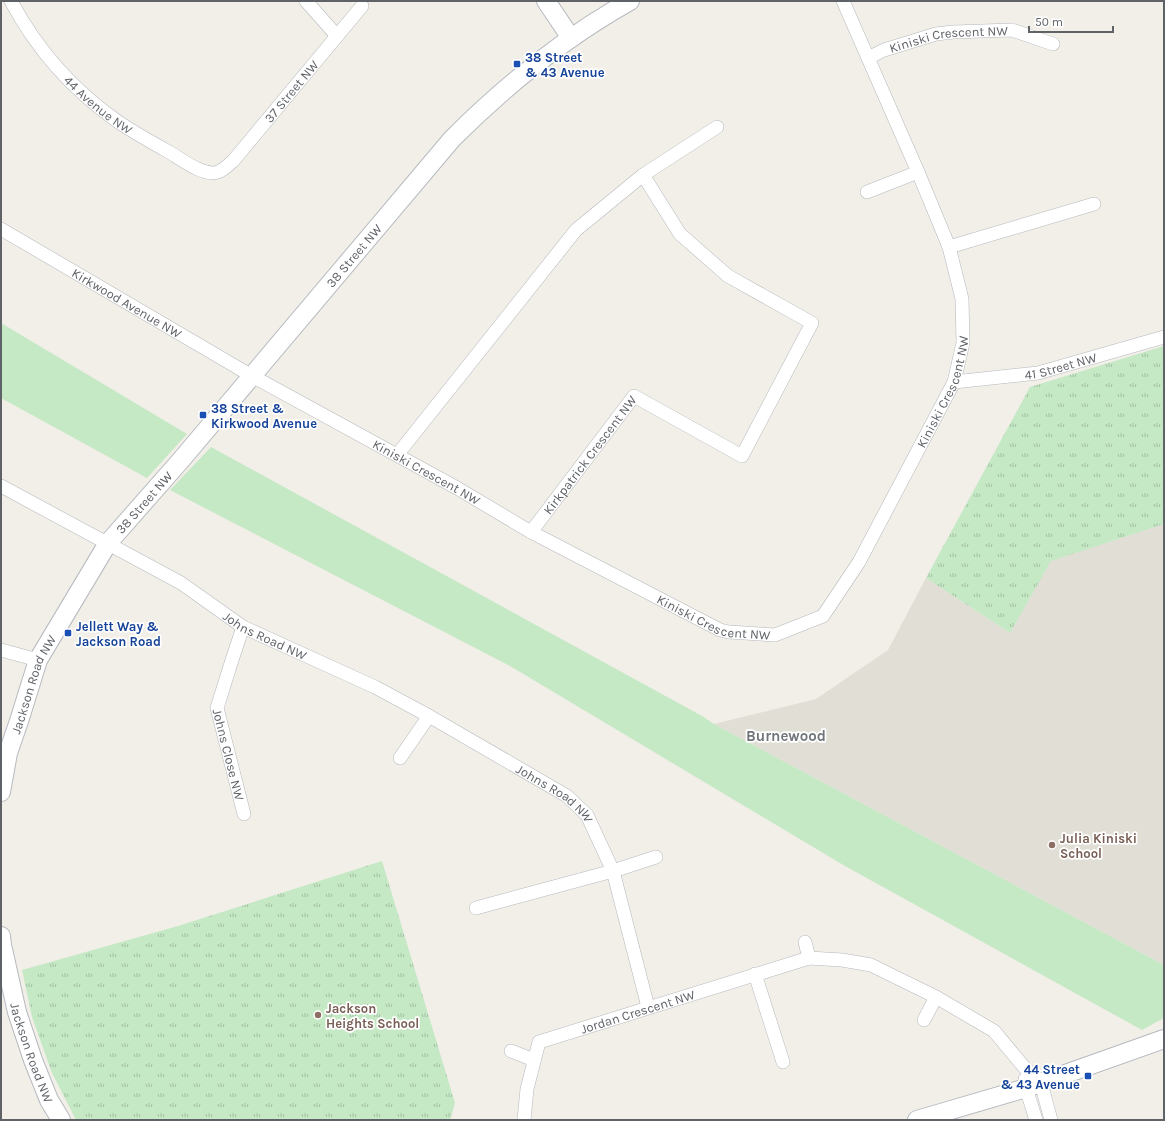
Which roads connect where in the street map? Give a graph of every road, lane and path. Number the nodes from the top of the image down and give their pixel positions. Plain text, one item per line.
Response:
1 (11, 1) edge
2 (306, 1) edge
3 (546, 1) edge
4 (630, 1) edge
5 (843, 1) edge
6 (362, 6) dead end
7 (337, 36) junction
8 (571, 38) junction
9 (1053, 44) dead end
10 (868, 58) junction
11 (717, 127) dead end
12 (918, 172) junction
13 (216, 173) joint
14 (643, 175) junction
15 (867, 192) dead end
16 (1094, 204) dead end
17 (1, 228) edge
18 (949, 247) junction
19 (1164, 337) edge
20 (252, 376) junction
21 (954, 382) junction
22 (397, 455) junction
23 (1, 486) edge
24 (531, 532) junction
25 (108, 543) junction
26 (243, 627) junction
27 (1, 650) edge
28 (38, 660) junction
29 (429, 716) junction
30 (400, 758) dead end
31 (1, 792) edge
32 (244, 814) dead end
33 (656, 857) dead end
34 (613, 871) junction
35 (476, 908) dead end
36 (1, 942) edge
37 (805, 942) dead end
38 (809, 958) junction
39 (755, 974) junction
40 (936, 997) junction
41 (648, 1007) junction
42 (924, 1020) dead end
43 (1164, 1039) edge
44 (511, 1051) dead end
45 (534, 1060) junction
46 (783, 1062) dead end
47 (1033, 1086) junction
48 (61, 1120) edge
49 (524, 1120) edge
50 (917, 1120) edge
51 (1036, 1120) edge
52 (1050, 1120) edge

1 - 13 street, 44 Avenue NW
2 - 7 street
3 - 8 street
4 - 8 street, 38 Street NW
5 - 10 street, Kiniski Crescent NW
6 - 7 street, 37 Street NW
7 - 13 street, 37 Street NW
8 - 20 street, 38 Street NW
9 - 10 street, Kiniski Crescent NW
10 - 12 street, Kiniski Crescent NW
11 - 14 street
12 - 15 street
12 - 18 street, Kiniski Crescent NW
14 - 22 street
14 - 24 street, Kirkpatrick Crescent NW
16 - 18 street
17 - 20 street, Kirkwood Avenue NW
18 - 21 street, Kiniski Crescent NW
19 - 21 street, 41 Street NW
20 - 22 street, Kiniski Crescent NW
20 - 25 street, 38 Street NW
21 - 24 street, Kiniski Crescent NW
22 - 24 street, Kiniski Crescent NW
23 - 25 street, Johns Road NW
25 - 26 street, Johns Road NW
25 - 28 street, Jackson Road NW
26 - 29 street, Johns Road NW
26 - 32 street, Johns Close NW
27 - 28 street
28 - 31 street, Jackson Road NW
29 - 30 street
29 - 34 street, Johns Road NW
33 - 34 street
34 - 35 street
34 - 41 street, Johns Road NW
36 - 48 street, Jackson Road NW
37 - 38 street
38 - 39 street, Jordan Crescent NW
38 - 40 street, Jordan Crescent NW
39 - 41 street, Jordan Crescent NW
39 - 46 street
40 - 42 street
40 - 47 street, Jordan Crescent NW
41 - 45 street, Jordan Crescent NW
43 - 47 street
44 - 45 street
45 - 49 street, Jordan Crescent NW
47 - 50 street
47 - 51 street
47 - 52 street

